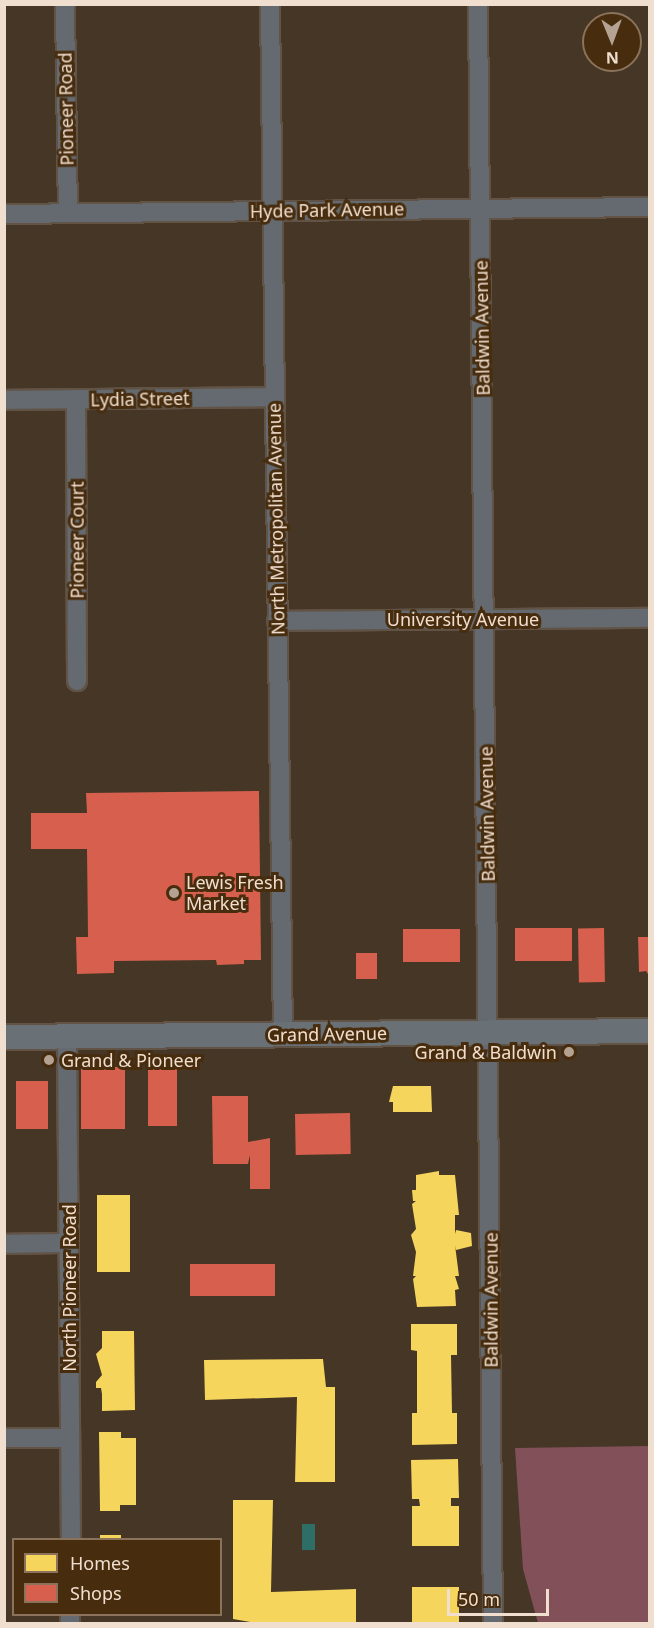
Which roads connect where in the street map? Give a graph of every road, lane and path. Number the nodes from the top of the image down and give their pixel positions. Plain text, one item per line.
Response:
1 (64, 4) edge
2 (270, 4) edge
3 (478, 4) edge
4 (650, 207) edge
5 (480, 209) junction
6 (273, 211) junction
7 (68, 213) junction
8 (4, 214) edge
9 (275, 397) junction
10 (76, 399) junction
11 (4, 400) edge
12 (650, 618) edge
13 (485, 619) junction
14 (277, 621) junction
15 (77, 681) dead end
16 (650, 1030) edge
17 (490, 1032) junction
18 (283, 1034) junction
19 (67, 1036) junction
20 (4, 1037) edge
21 (69, 1243) junction
22 (4, 1244) edge
23 (4, 1438) edge
24 (70, 1438) junction
25 (71, 1538) edge
26 (493, 1623) edge

1 - 7 street, Pioneer Road
2 - 6 street, North Metropolitan Avenue
3 - 5 street, Baldwin Avenue
4 - 5 street, Hyde Park Avenue
5 - 6 street, Hyde Park Avenue
5 - 13 street, Baldwin Avenue
6 - 7 street, Hyde Park Avenue
6 - 9 street, North Metropolitan Avenue
7 - 8 street, Hyde Park Avenue
9 - 10 street, Lydia Street
9 - 14 street, North Metropolitan Avenue
10 - 11 street, Lydia Street
10 - 15 street, Pioneer Court
12 - 13 street, University Avenue
13 - 14 street, University Avenue
13 - 17 street, Baldwin Avenue
14 - 18 street, North Metropolitan Avenue
16 - 17 main road, Grand Avenue
17 - 18 main road, Grand Avenue
17 - 26 street, Baldwin Avenue
18 - 19 main road, Grand Avenue
19 - 20 main road, Grand Avenue
19 - 21 street, North Pioneer Road
21 - 22 street
21 - 24 street, North Pioneer Road
23 - 24 street
24 - 25 street, North Pioneer Road

